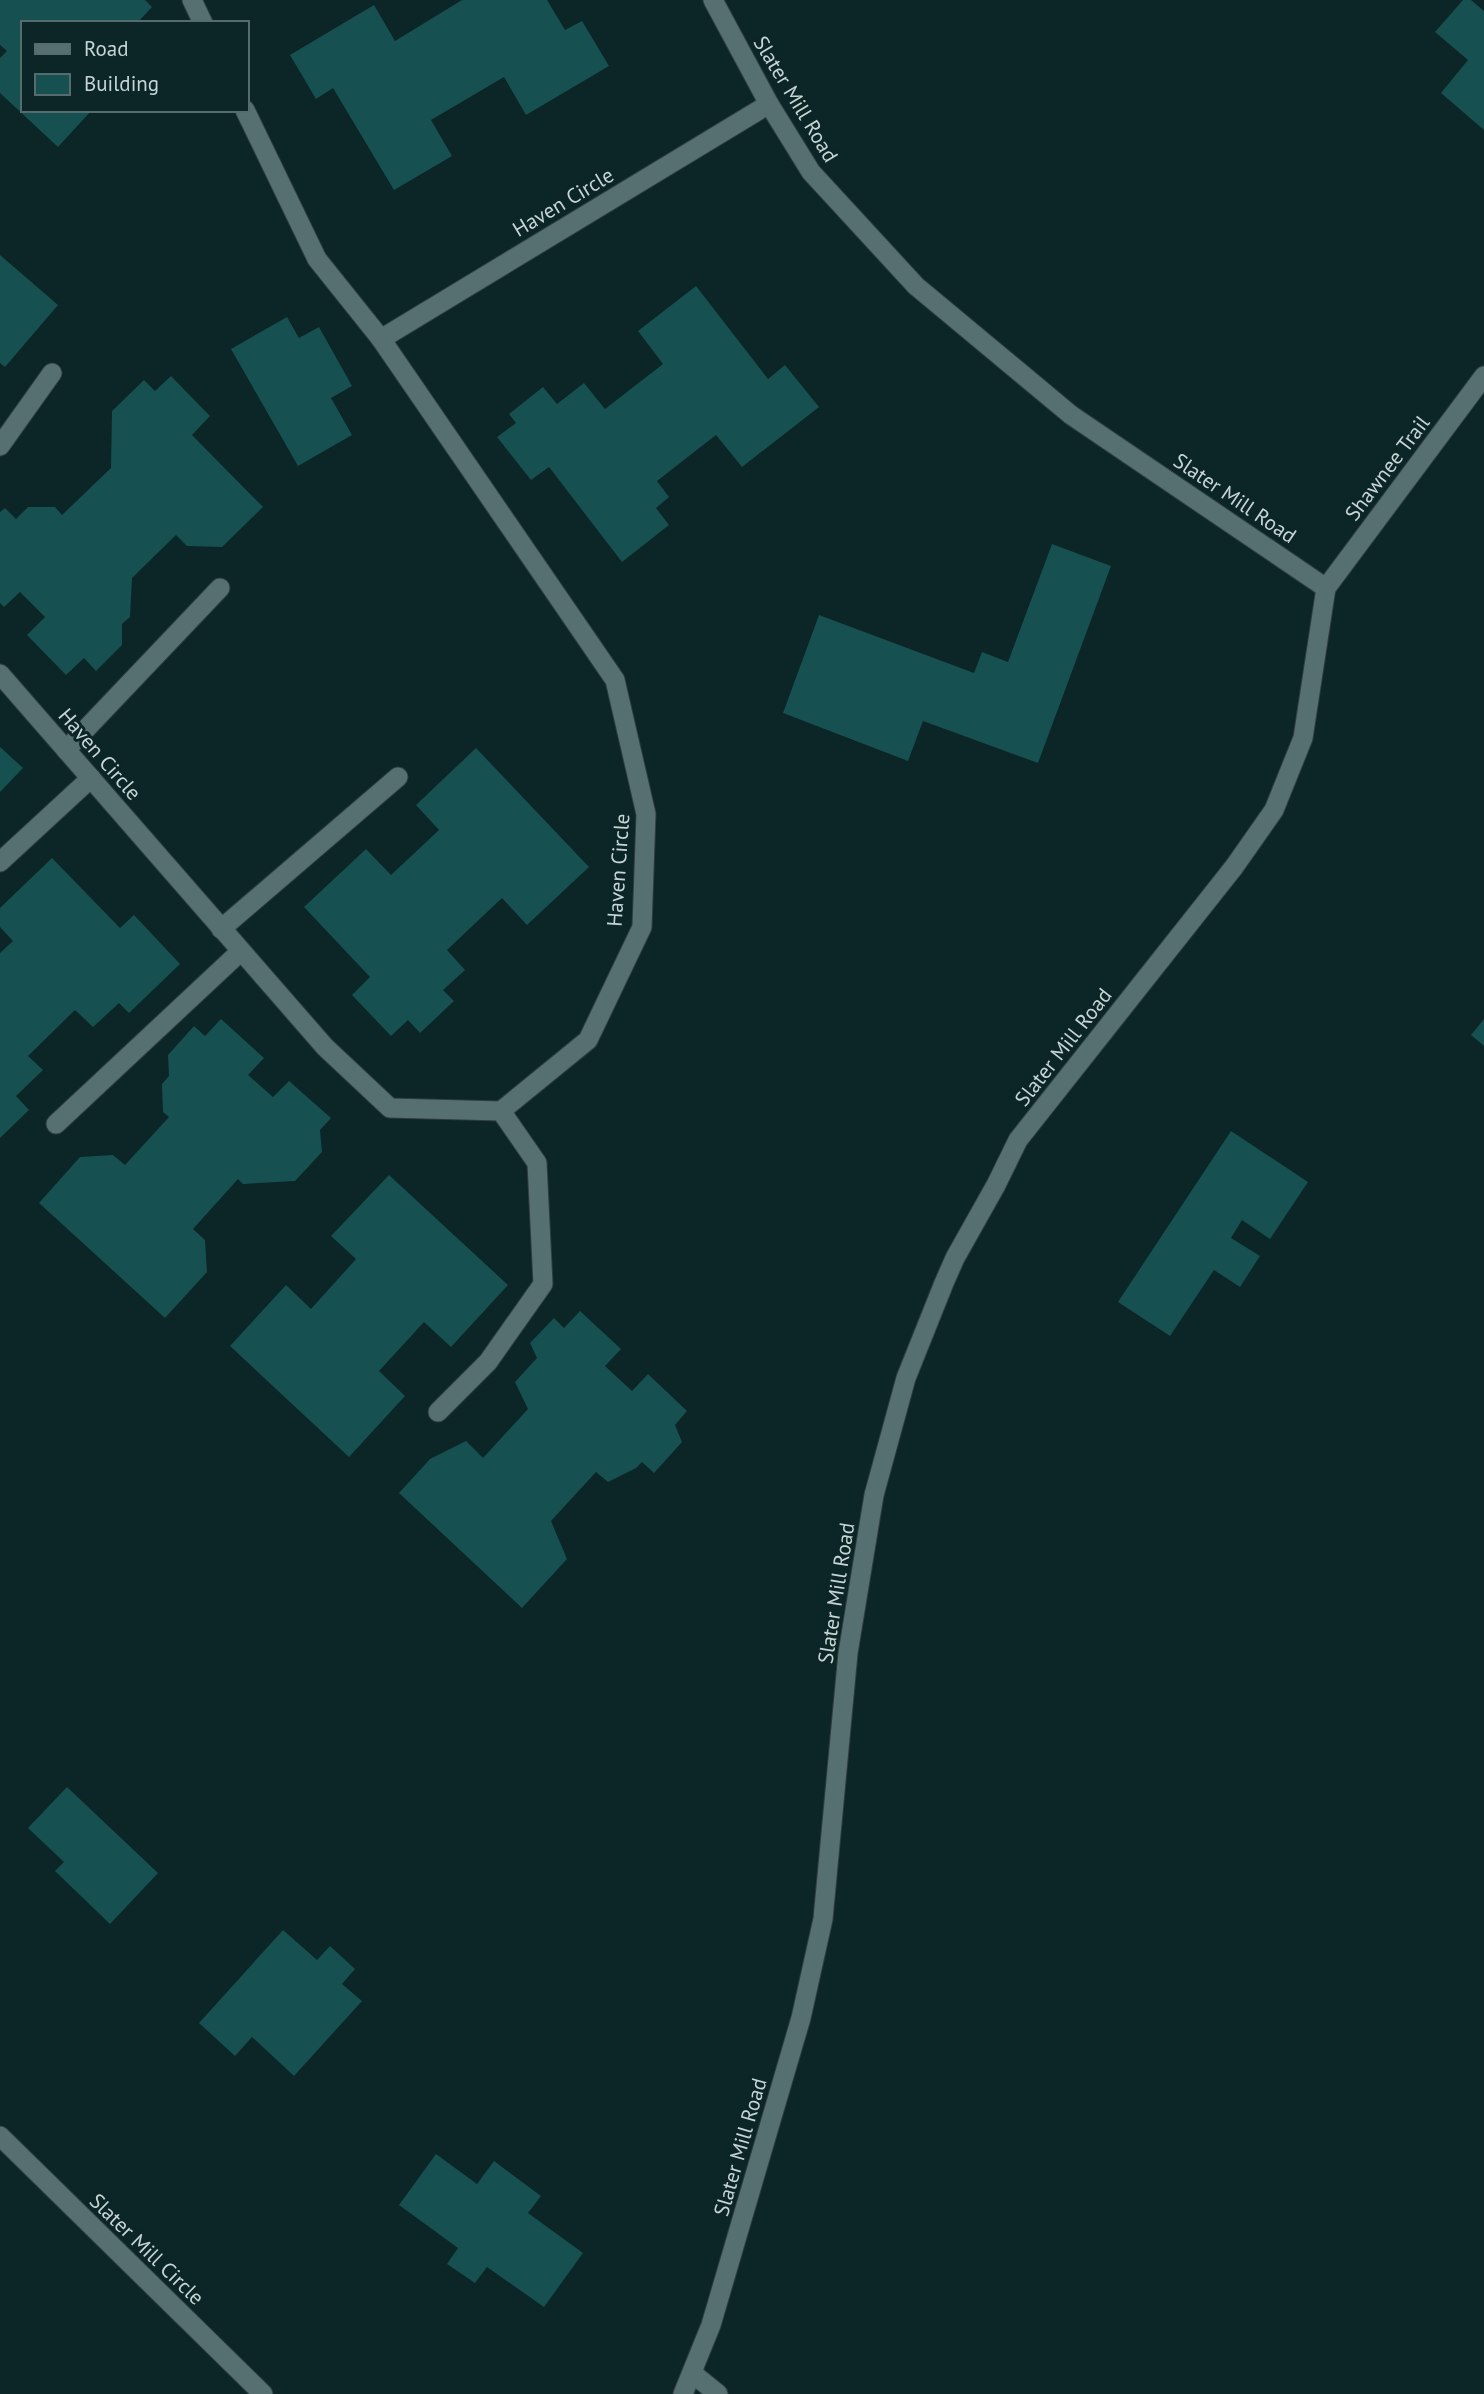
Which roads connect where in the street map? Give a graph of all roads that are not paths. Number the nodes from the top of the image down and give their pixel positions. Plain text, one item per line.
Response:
1 (192, 0) edge
2 (713, 0) edge
3 (202, 21) edge
4 (769, 104) junction
5 (246, 112) edge
6 (381, 339) junction
7 (52, 373) dead end
8 (1484, 376) edge
9 (0, 446) edge
10 (1326, 587) junction
11 (220, 588) dead end
12 (0, 674) edge
13 (66, 750) junction
14 (398, 777) dead end
15 (90, 778) junction
16 (0, 862) edge
17 (221, 929) junction
18 (241, 951) junction
19 (501, 1111) junction
20 (56, 1124) dead end
21 (438, 1412) dead end
22 (0, 2136) edge
23 (691, 2373) junction
24 (263, 2394) edge
25 (683, 2394) edge
26 (718, 2394) edge

1 - 3 street
2 - 4 street, Slater Mill Road
4 - 6 street, Haven Circle
4 - 10 street, Slater Mill Road
5 - 6 street, Haven Circle
6 - 19 street, Haven Circle
7 - 9 street
8 - 10 street, Shawnee Trail
10 - 23 street, Slater Mill Road
11 - 13 street
12 - 13 street, Haven Circle
13 - 15 street, Haven Circle
14 - 17 street
15 - 16 street
15 - 17 street, Haven Circle
17 - 18 street, Haven Circle
18 - 19 street, Haven Circle
18 - 20 street
19 - 21 street
22 - 24 street, Slater Mill Circle
23 - 25 street, Slater Mill Road
23 - 26 street

